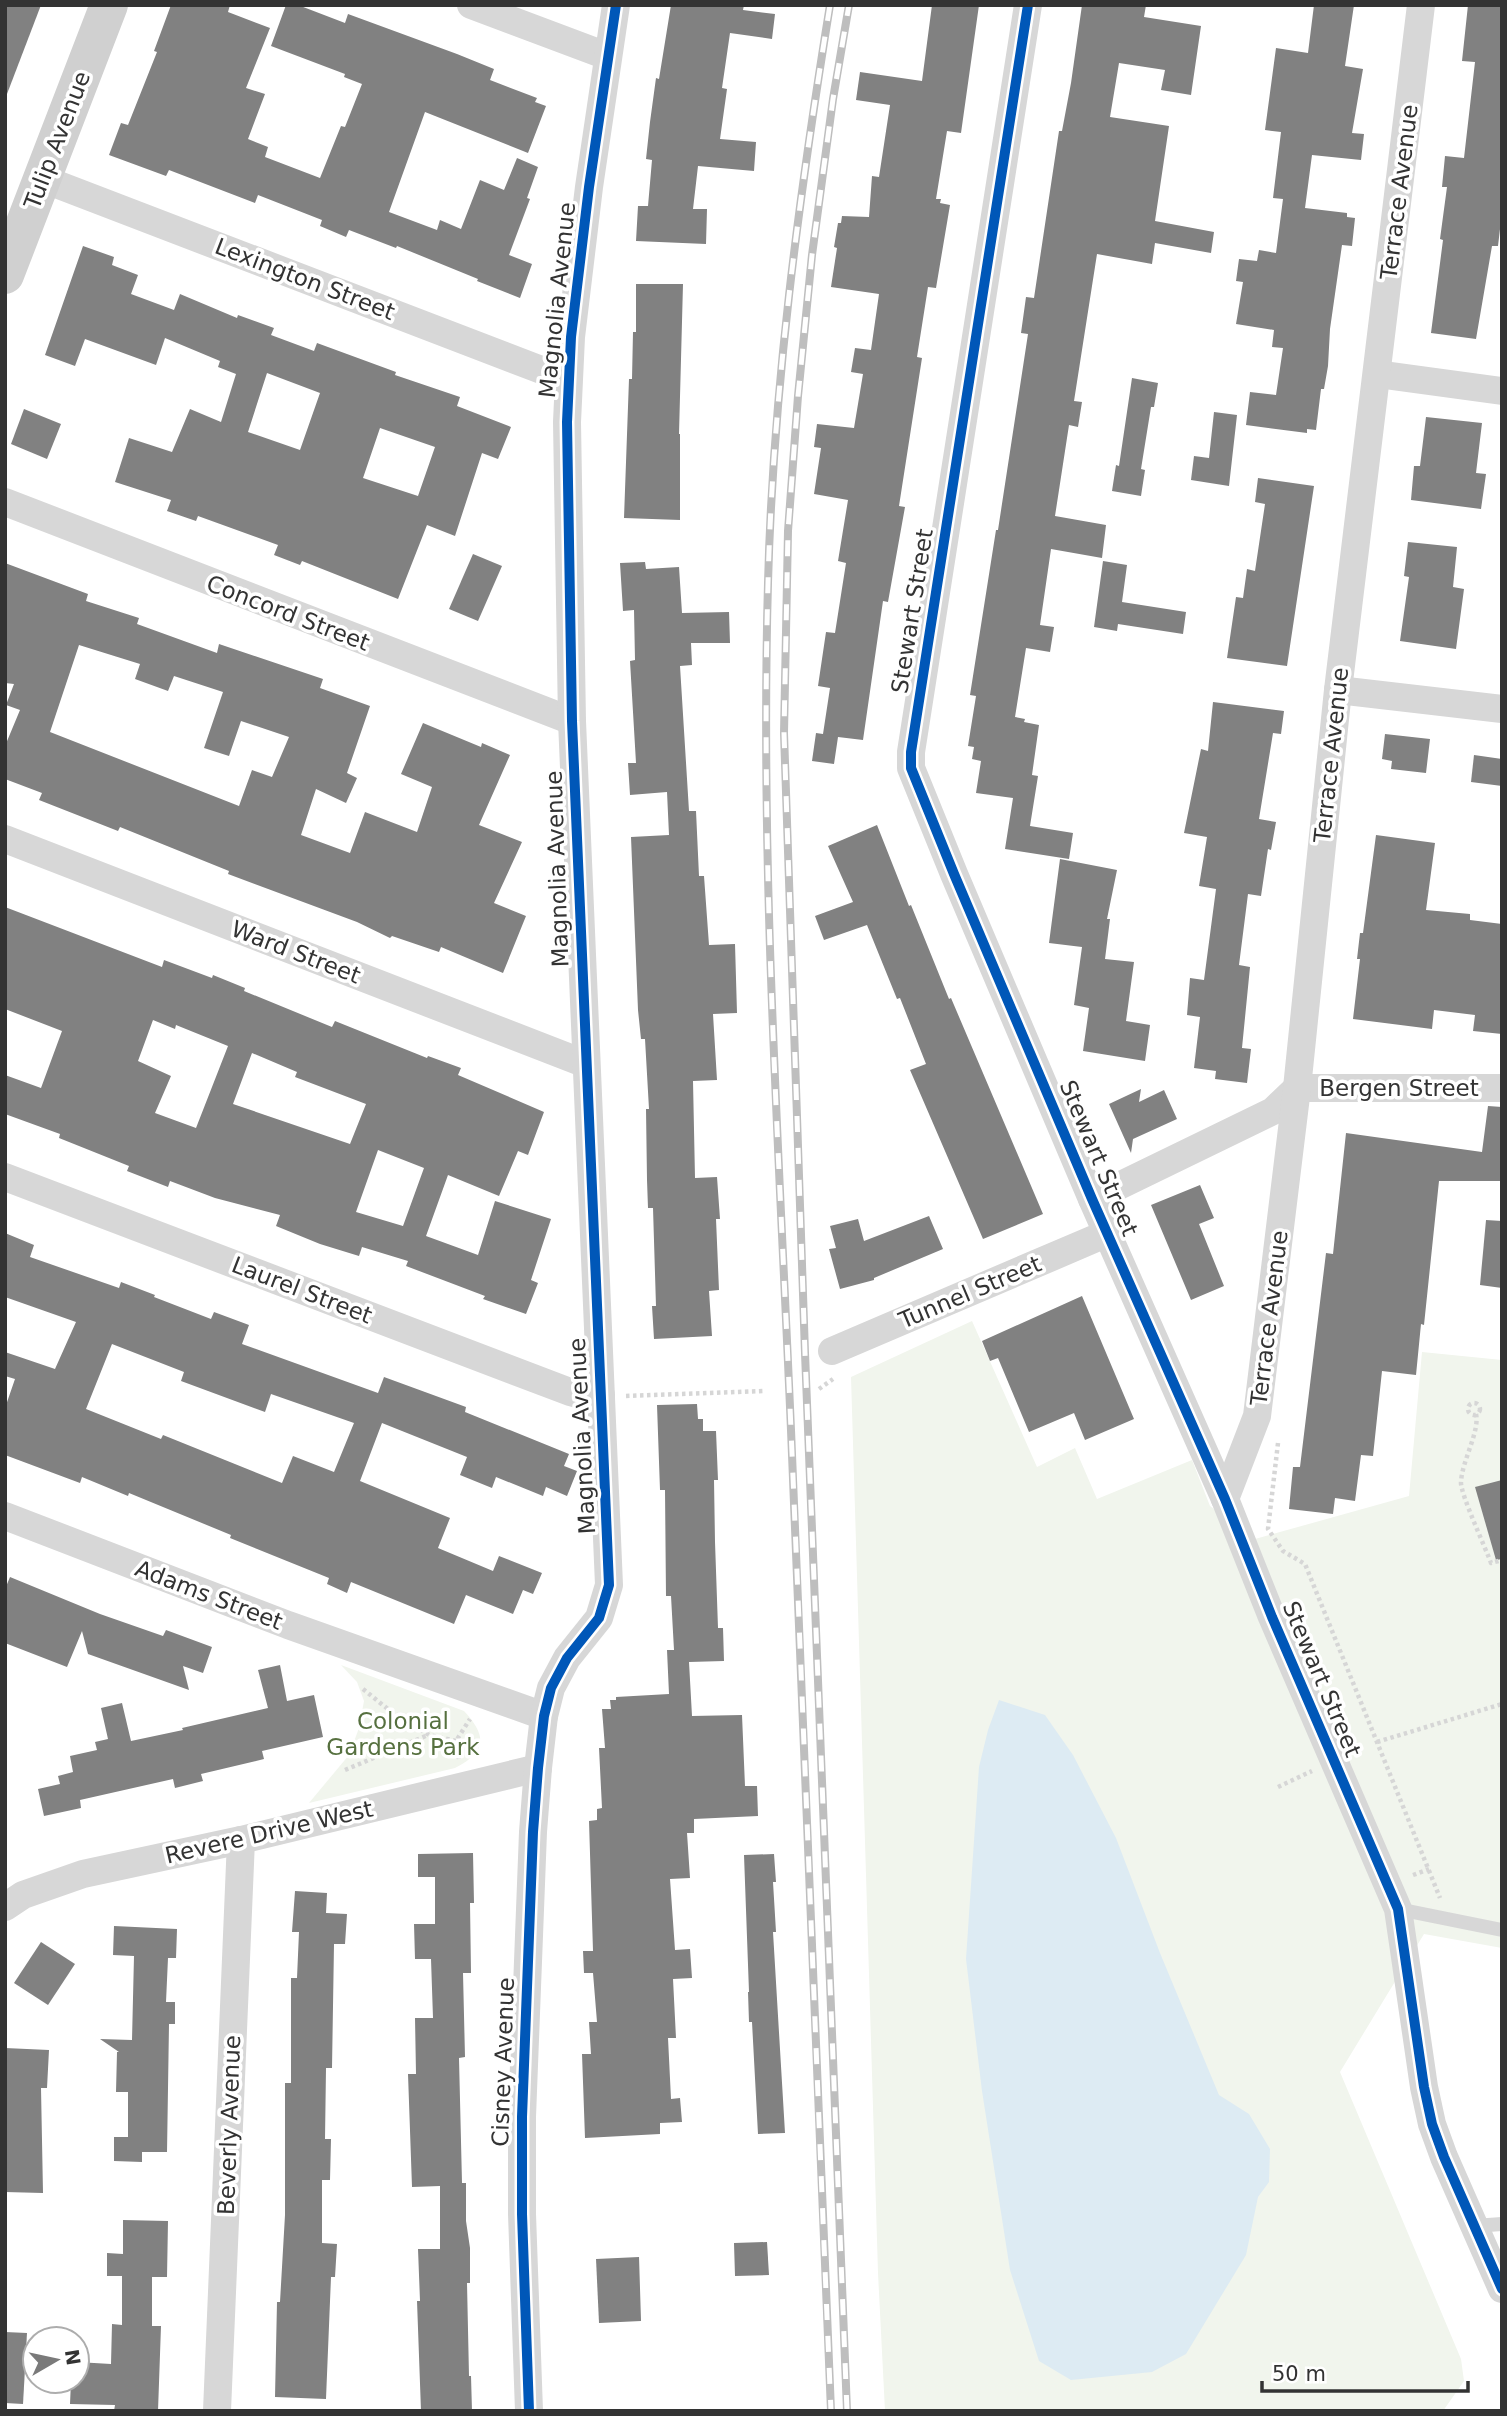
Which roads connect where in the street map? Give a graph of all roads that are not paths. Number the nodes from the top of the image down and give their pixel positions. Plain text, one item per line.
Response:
1 (109, 5) edge
2 (471, 5) edge
3 (616, 5) edge
4 (1028, 5) edge
5 (1421, 5) edge
6 (607, 56) junction
7 (43, 179) junction
8 (5, 275) edge
9 (568, 373) junction
10 (1377, 374) junction
11 (1502, 391) edge
12 (5, 502) edge
13 (1338, 691) junction
14 (1502, 709) edge
15 (572, 721) junction
16 (5, 839) edge
17 (586, 1064) junction
18 (1297, 1088) junction
19 (1502, 1088) edge
20 (5, 1177) edge
21 (1093, 1199) junction
22 (1108, 1233) junction
23 (832, 1351) dead end
24 (611, 1396) junction
25 (1225, 1499) junction
26 (5, 1516) edge
27 (544, 1716) junction
28 (538, 1768) junction
29 (241, 1840) junction
30 (5, 1907) edge
31 (1398, 1909) junction
32 (1502, 1930) edge
33 (1488, 2225) edge
34 (1502, 2289) edge
35 (217, 2411) edge
36 (529, 2411) edge

1 - 7 main road, Tulip Avenue
2 - 6 street
3 - 6 street, Magnolia Avenue
4 - 21 street, Stewart Street
5 - 10 street, Terrace Avenue
6 - 9 street, Magnolia Avenue
7 - 8 main road, Tulip Avenue
7 - 9 street, Lexington Street
9 - 15 street, Magnolia Avenue
10 - 11 street
10 - 13 street, Terrace Avenue
12 - 15 street, Concord Street
13 - 14 street
13 - 18 street, Terrace Avenue
15 - 17 street, Magnolia Avenue
16 - 17 street, Ward Street
17 - 24 street, Magnolia Avenue
18 - 19 street, Bergen Street
18 - 21 street
18 - 25 street, Terrace Avenue
20 - 24 street, Laurel Street
21 - 22 street, Stewart Street
22 - 23 street, Tunnel Street
22 - 25 street, Stewart Street
24 - 27 street, Magnolia Avenue
25 - 31 street, Stewart Street
26 - 27 street, Adams Street
27 - 28 street, Cisney Avenue
28 - 29 street, Revere Drive West
28 - 36 street, Cisney Avenue
29 - 30 street, Revere Drive West
29 - 35 street, Beverly Avenue
31 - 32 lane
31 - 33 street, Stewart Street
33 - 34 street, Stewart Street

